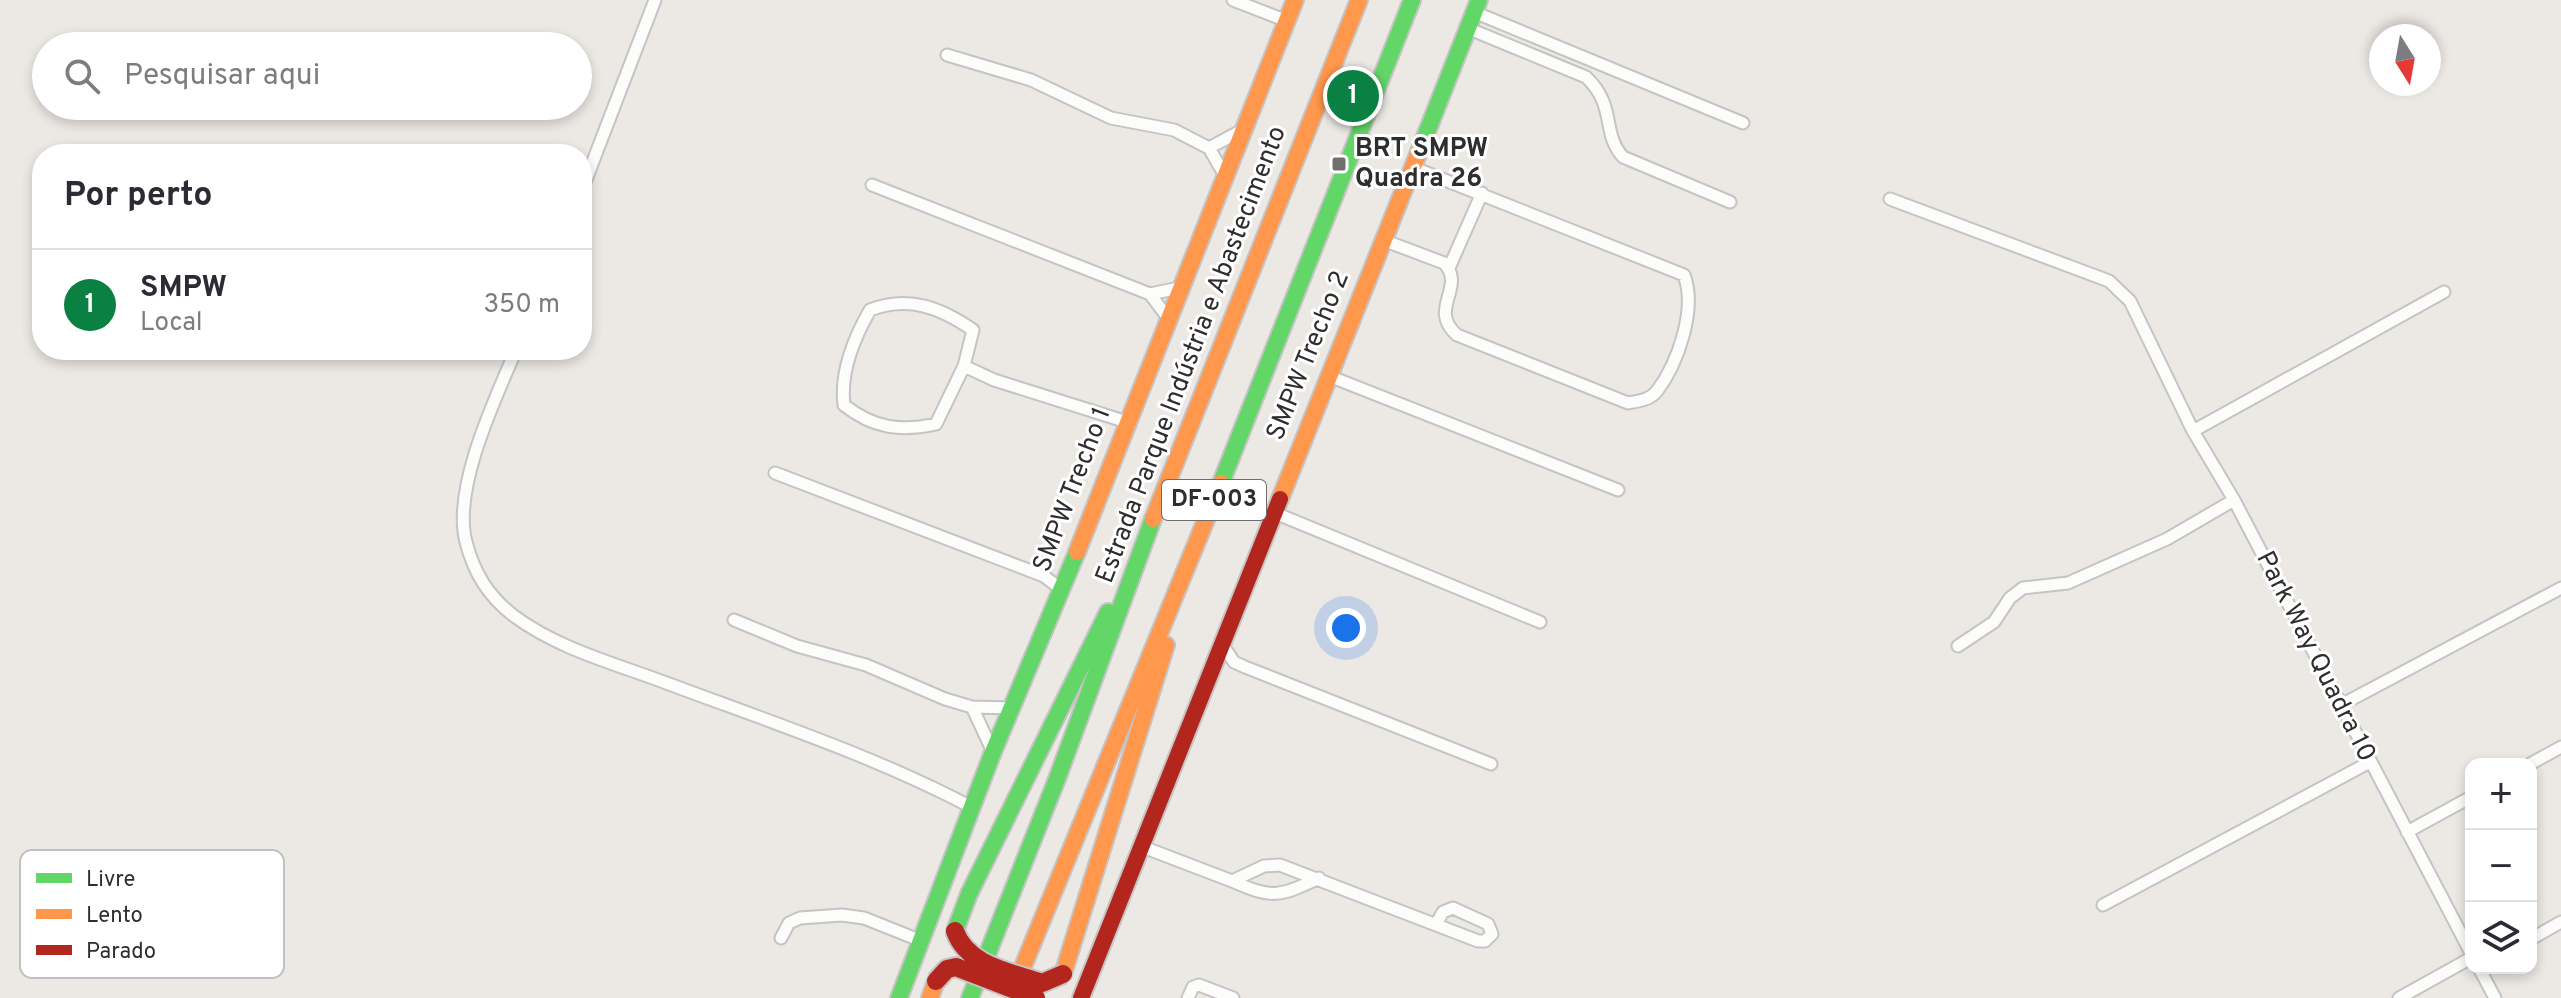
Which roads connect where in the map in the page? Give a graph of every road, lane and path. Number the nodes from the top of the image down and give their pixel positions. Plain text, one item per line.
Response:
1 (655, 0) edge
2 (1233, 0) edge
3 (1295, 0) edge
4 (1359, 0) edge
5 (1412, 0) edge
6 (1473, 13) edge
7 (1287, 21) junction
8 (947, 55) dead end
9 (1743, 123) dead end
10 (1244, 129) junction
11 (1209, 148) junction
12 (592, 164) edge
13 (1412, 167) junction
14 (1224, 174) junction
15 (872, 185) dead end
16 (1482, 193) junction
17 (1890, 199) dead end
18 (1730, 202) dead end
19 (1383, 240) junction
20 (1449, 268) junction
21 (1179, 288) junction
22 (2444, 292) dead end
23 (1150, 294) junction
24 (1168, 318) junction
25 (512, 360) edge
26 (964, 366) junction
27 (1329, 376) junction
28 (1127, 422) junction
29 (2193, 431) junction
30 (775, 473) dead end
31 (1618, 490) dead end
32 (2234, 500) junction
33 (1275, 513) junction
34 (1146, 538) junction
35 (1192, 555) junction
36 (1065, 583) junction
37 (2561, 588) edge
38 (734, 620) dead end
39 (1540, 622) dead end
40 (1222, 644) junction
41 (1958, 646) dead end
42 (1234, 662) junction
43 (1214, 665) junction
44 (2341, 705) junction
45 (972, 707) junction
46 (1013, 708) junction
47 (2561, 747) edge
48 (993, 752) junction
49 (2537, 760) edge
50 (2370, 762) junction
51 (1491, 764) dead end
52 (2465, 800) edge
53 (973, 808) junction
54 (2407, 832) junction
55 (1143, 847) junction
56 (1319, 878) junction
57 (1232, 881) junction
58 (2103, 905) dead end
59 (2561, 922) edge
60 (1436, 924) dead end
61 (2537, 936) edge
62 (781, 938) dead end
63 (919, 940) junction
64 (2465, 943) edge
65 (2465, 959) edge
66 (2482, 974) edge
67 (933, 989) edge
68 (899, 998) edge
69 (970, 998) edge
70 (1010, 998) edge
71 (1036, 998) edge
72 (1082, 998) edge
73 (1188, 998) edge
74 (1233, 998) edge
75 (2399, 998) edge
76 (2495, 998) edge

1 - 12 street
2 - 7 street
3 - 7 main road, SMPW Trecho 1
4 - 34 main road, Estrada Parque Indústria e Abastecimento / DF-003
5 - 35 main road, DF-003
6 - 9 street
6 - 13 main road, SMPW Trecho 2
6 - 18 street
7 - 10 main road, SMPW Trecho 1
8 - 11 street
10 - 11 street
10 - 14 main road, SMPW Trecho 1
11 - 14 street
13 - 16 street
13 - 19 main road, SMPW Trecho 2
14 - 21 main road, SMPW Trecho 1
15 - 23 street
16 - 20 street
16 - 20 street
17 - 29 street, Park Way Quadra 10
19 - 20 street
19 - 27 main road, SMPW Trecho 2
21 - 23 street
21 - 24 main road, SMPW Trecho 1
22 - 29 street
23 - 24 street
24 - 28 main road, SMPW Trecho 1
25 - 53 street
26 - 26 street
26 - 28 street
27 - 31 street
27 - 33 main road, SMPW Trecho 2
28 - 36 main road, SMPW Trecho 1
29 - 32 street, Park Way Quadra 10
30 - 36 street
32 - 41 street
32 - 44 street, Park Way Quadra 10
33 - 39 street
33 - 40 main road, SMPW Trecho 2
34 - 35 main road, bridge
34 - 69 main road, Estrada Parque Indústria e Abastecimento / DF-003
35 - 70 main road, DF-003
36 - 46 main road, SMPW Trecho 1
37 - 44 street
38 - 45 street
40 - 42 street
40 - 43 main road, SMPW Trecho 2
42 - 43 street
42 - 51 street
43 - 55 main road, SMPW Trecho 2
44 - 50 street, Park Way Quadra 10
45 - 46 street
45 - 48 street
46 - 48 main road, SMPW Trecho 1
47 - 49 street
48 - 53 main road, SMPW Trecho 1
50 - 54 street, Park Way Quadra 10
50 - 58 street
52 - 54 street
53 - 63 main road, SMPW Trecho 1
54 - 64 street, Park Way Quadra 10
55 - 57 street
55 - 72 main road, SMPW Trecho 2
56 - 57 street
56 - 57 street
56 - 60 street
59 - 61 street
62 - 63 street
63 - 68 main road, SMPW Trecho 1
65 - 75 street
66 - 76 street
67 - 71 main road, bridge
73 - 74 street

